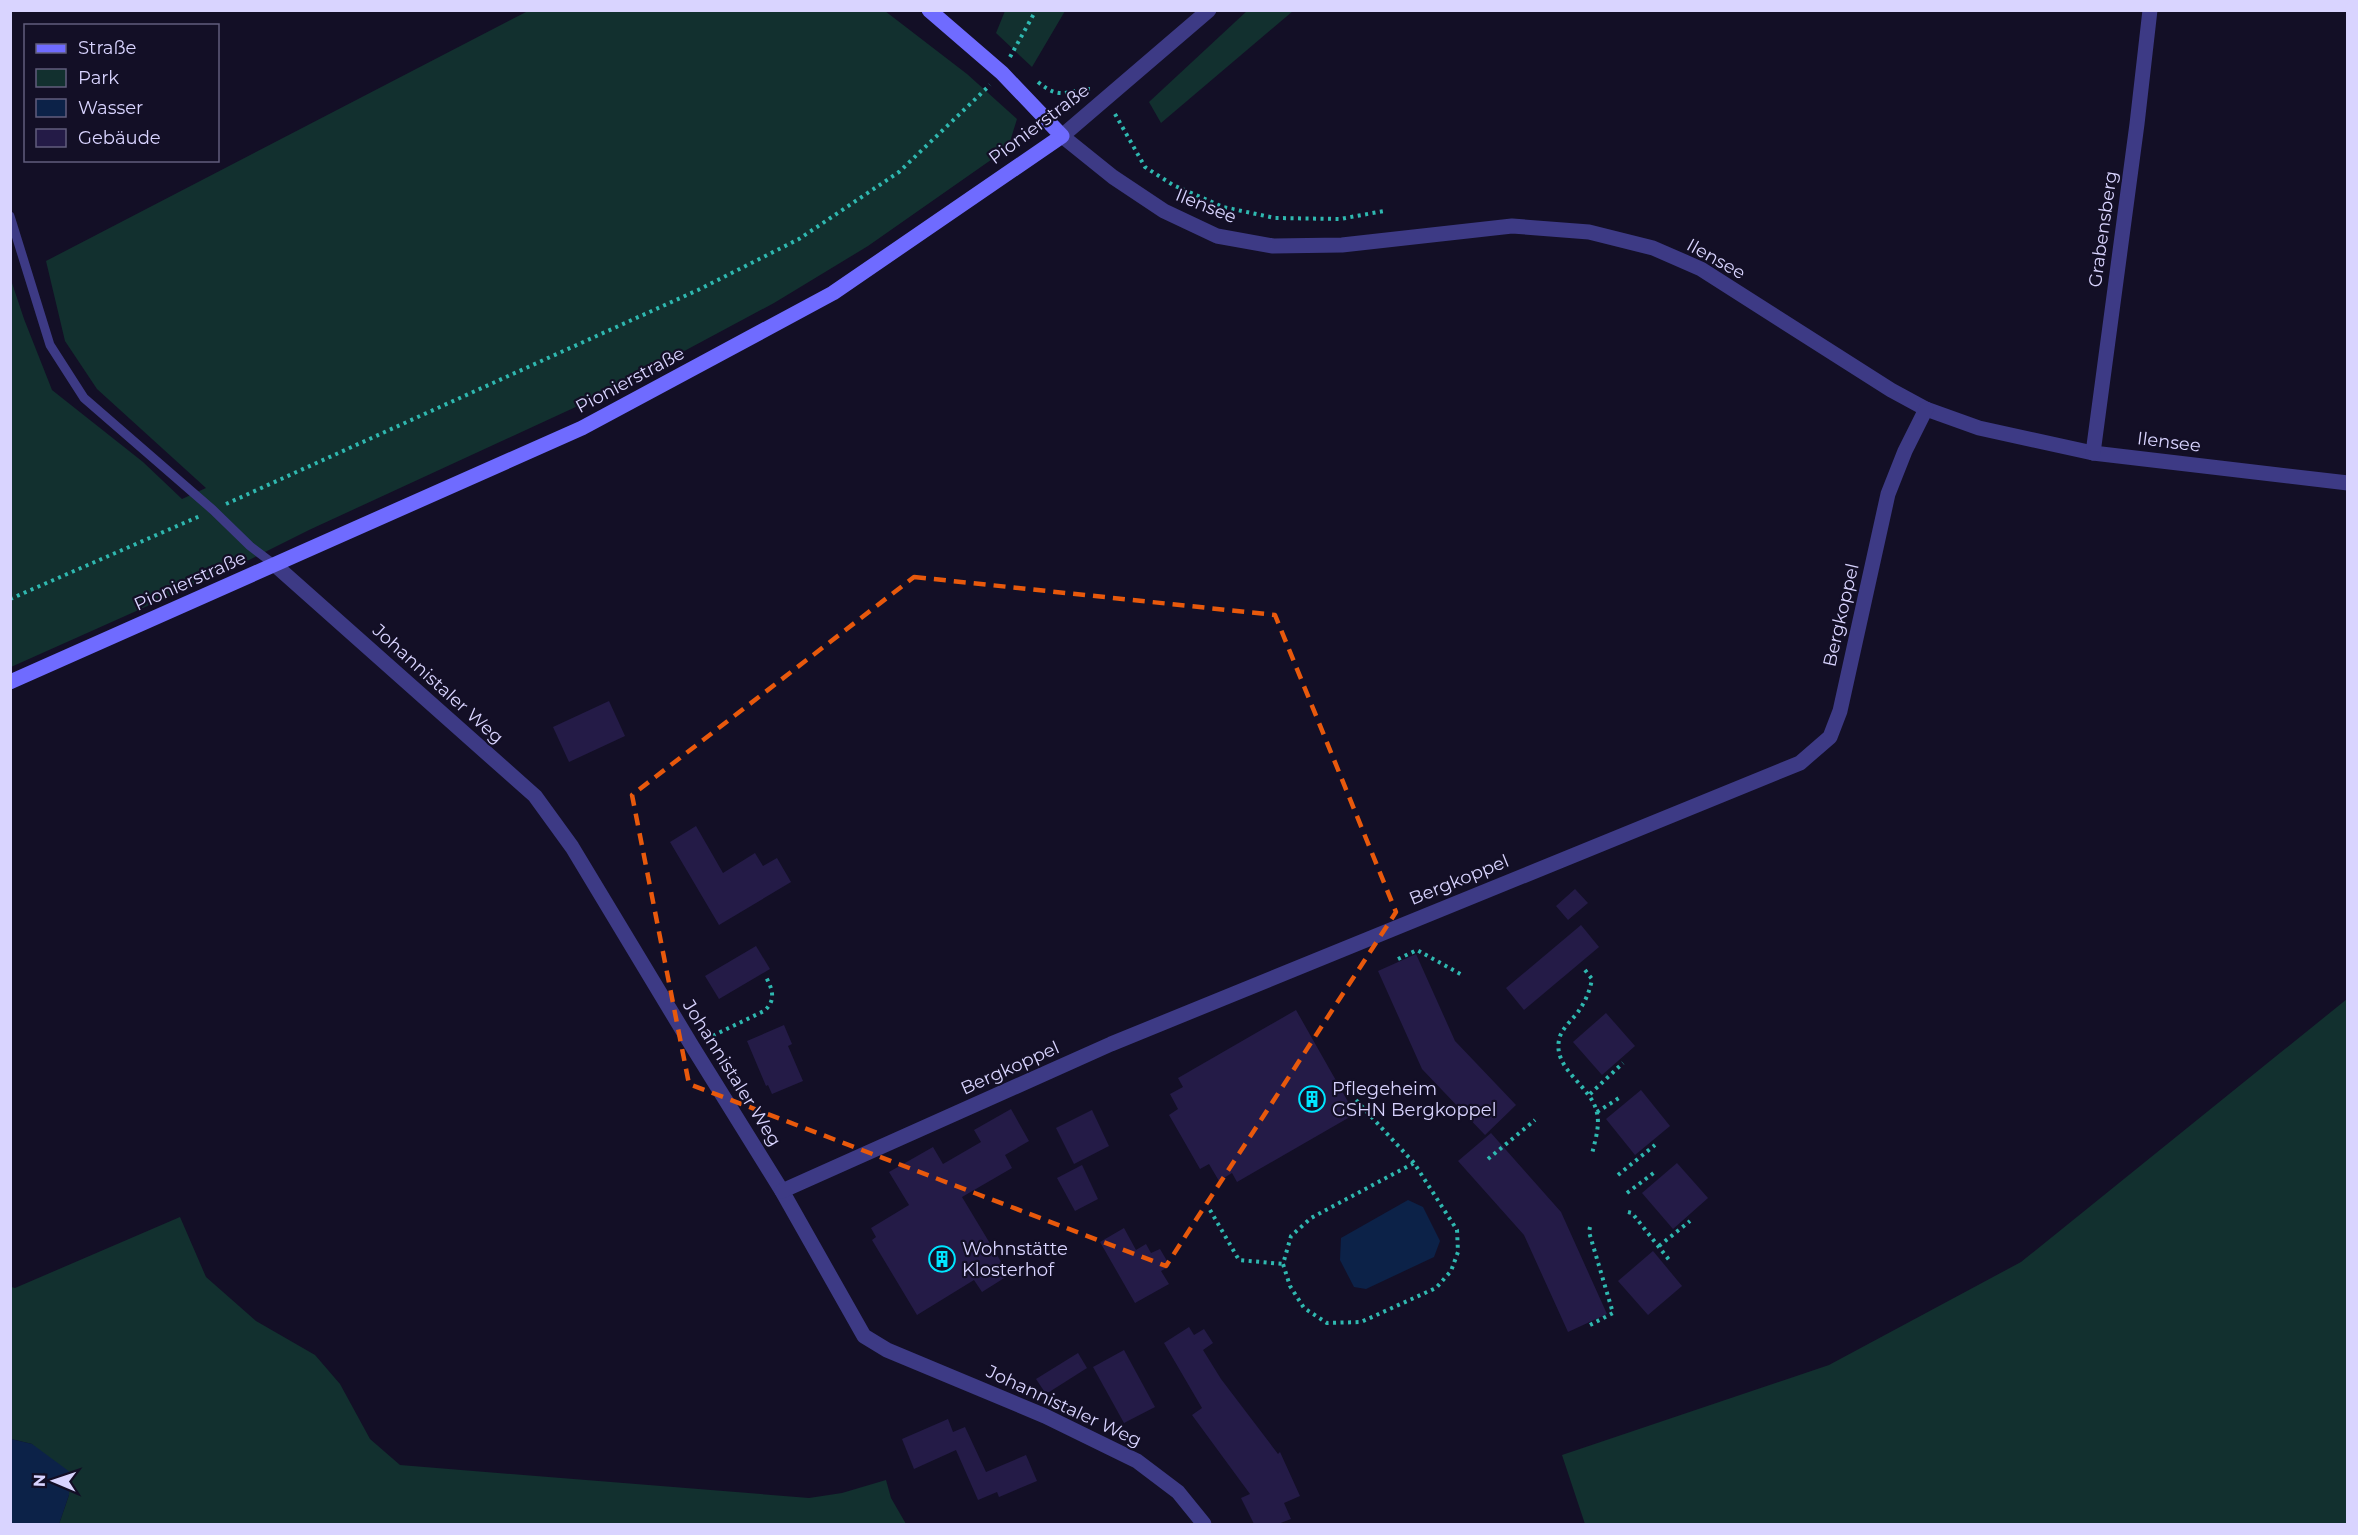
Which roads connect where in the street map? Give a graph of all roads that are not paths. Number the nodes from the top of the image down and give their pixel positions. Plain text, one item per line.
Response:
1 (929, 10) edge
2 (1209, 10) edge
3 (2150, 10) edge
4 (1062, 136) junction
5 (10, 216) edge
6 (1926, 408) junction
7 (2093, 453) junction
8 (2348, 483) edge
9 (275, 565) junction
10 (10, 682) edge
11 (782, 1191) junction
12 (1204, 1524) edge

1 - 4 street
2 - 4 street, Pionierstraße
3 - 7 street, Grabensberg
4 - 6 street, Ilensee
4 - 9 street, Pionierstraße
5 - 9 lane
6 - 7 street, Ilensee
6 - 11 street, Bergkoppel
7 - 8 street, Ilensee
9 - 10 street, Pionierstraße
9 - 11 street, Johannistaler Weg
11 - 12 street, Johannistaler Weg

